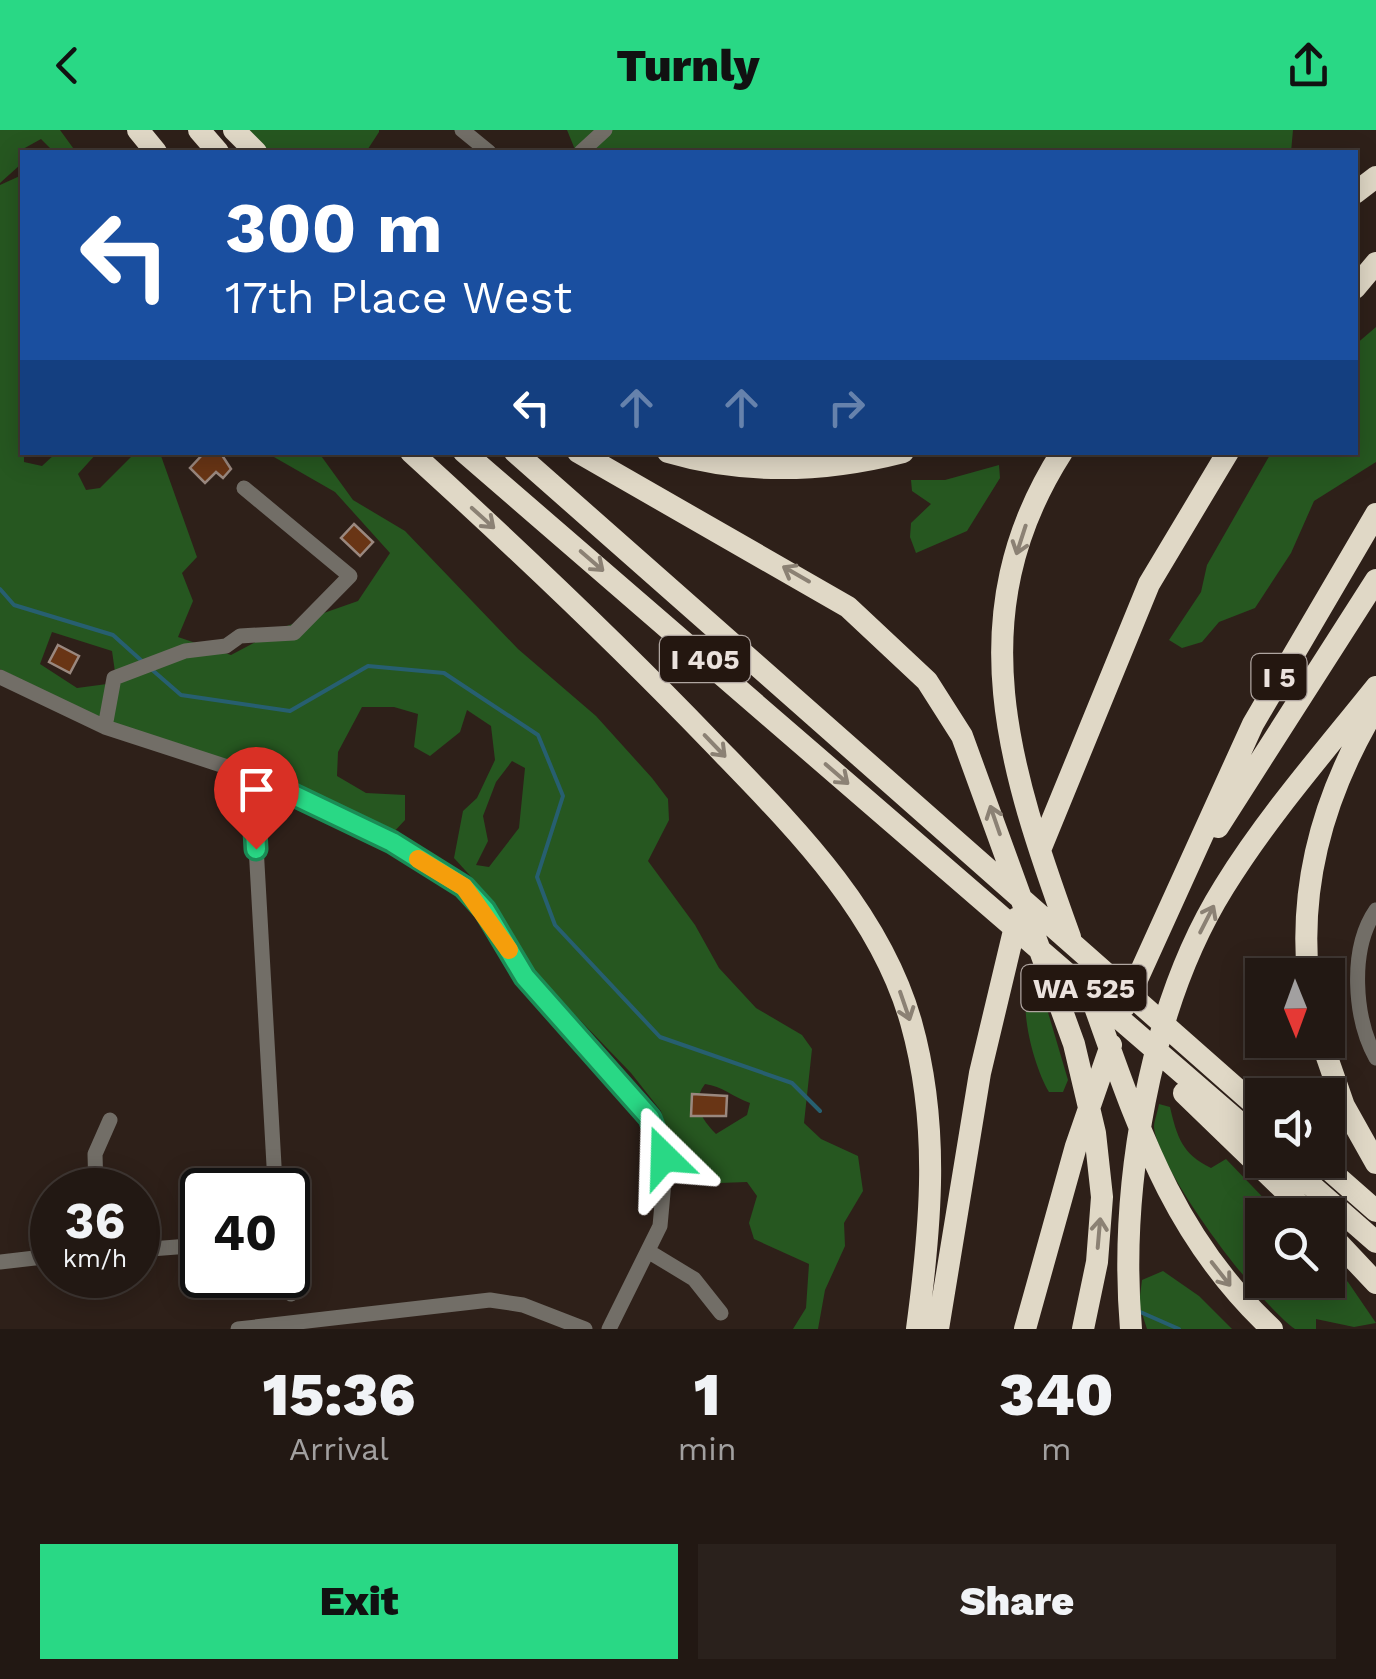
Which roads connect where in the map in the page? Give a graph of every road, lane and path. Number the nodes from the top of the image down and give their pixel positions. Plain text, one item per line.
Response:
1 (135, 130) edge
2 (184, 130) edge
3 (200, 130) edge
4 (234, 130) edge
5 (462, 130) edge
6 (605, 130) edge
7 (154, 150) edge
8 (200, 150) edge
9 (216, 150) edge
10 (254, 150) edge
11 (487, 150) edge
12 (582, 150) edge
13 (1376, 263) edge
14 (1358, 284) edge
15 (415, 455) edge
16 (467, 455) edge
17 (518, 455) edge
18 (583, 455) edge
19 (682, 455) edge
20 (884, 455) edge
21 (1060, 455) edge
22 (1226, 455) edge
23 (244, 488) dead end
24 (1376, 514) edge
25 (1376, 580) edge
26 (0, 677) edge
27 (1376, 687) edge
28 (1376, 707) edge
29 (105, 727) junction
30 (252, 775) junction
31 (1200, 849) junction
32 (1376, 910) edge
33 (1308, 958) edge
34 (1107, 974) joint
35 (1327, 1058) edge
36 (1376, 1058) edge
37 (1192, 1090) junction
38 (1245, 1096) edge
39 (110, 1120) dead end
40 (1245, 1129) edge
41 (1376, 1163) edge
42 (95, 1168) edge
43 (274, 1168) edge
44 (1303, 1178) edge
45 (1338, 1178) edge
46 (1294, 1198) edge
47 (1376, 1211) edge
48 (1376, 1242) edge
49 (1345, 1250) edge
50 (651, 1253) junction
51 (30, 1259) edge
52 (0, 1262) edge
53 (1376, 1284) edge
54 (721, 1313) dead end
55 (238, 1329) edge
56 (586, 1329) edge
57 (609, 1329) edge
58 (918, 1329) edge
59 (938, 1329) edge
60 (1024, 1329) edge
61 (1082, 1329) edge
62 (1131, 1329) edge
63 (1272, 1329) edge

1 - 7 highway
2 - 8 highway
3 - 9 highway
4 - 10 highway
5 - 11 street
6 - 12 street
13 - 14 highway
15 -> 58 highway
16 -> 37 highway, I 405
17 - 34 highway, I 405
61 -> 18 highway
19 - 20 highway
21 -> 63 highway
22 - 59 highway
23 - 29 street
24 - 31 highway, I 5
25 - 31 highway
26 - 29 street
62 -> 27 highway
28 - 33 highway
29 - 30 street
30 - 43 street
30 - 50 street
31 - 60 highway, I 5
32 - 36 street
34 - 38 highway, WA 525
35 - 41 highway
37 - 40 highway
37 - 46 highway
39 - 42 street
44 - 48 highway
45 - 47 highway
49 - 53 highway
50 - 54 street
50 - 57 street
51 - 52 street
55 - 56 street

